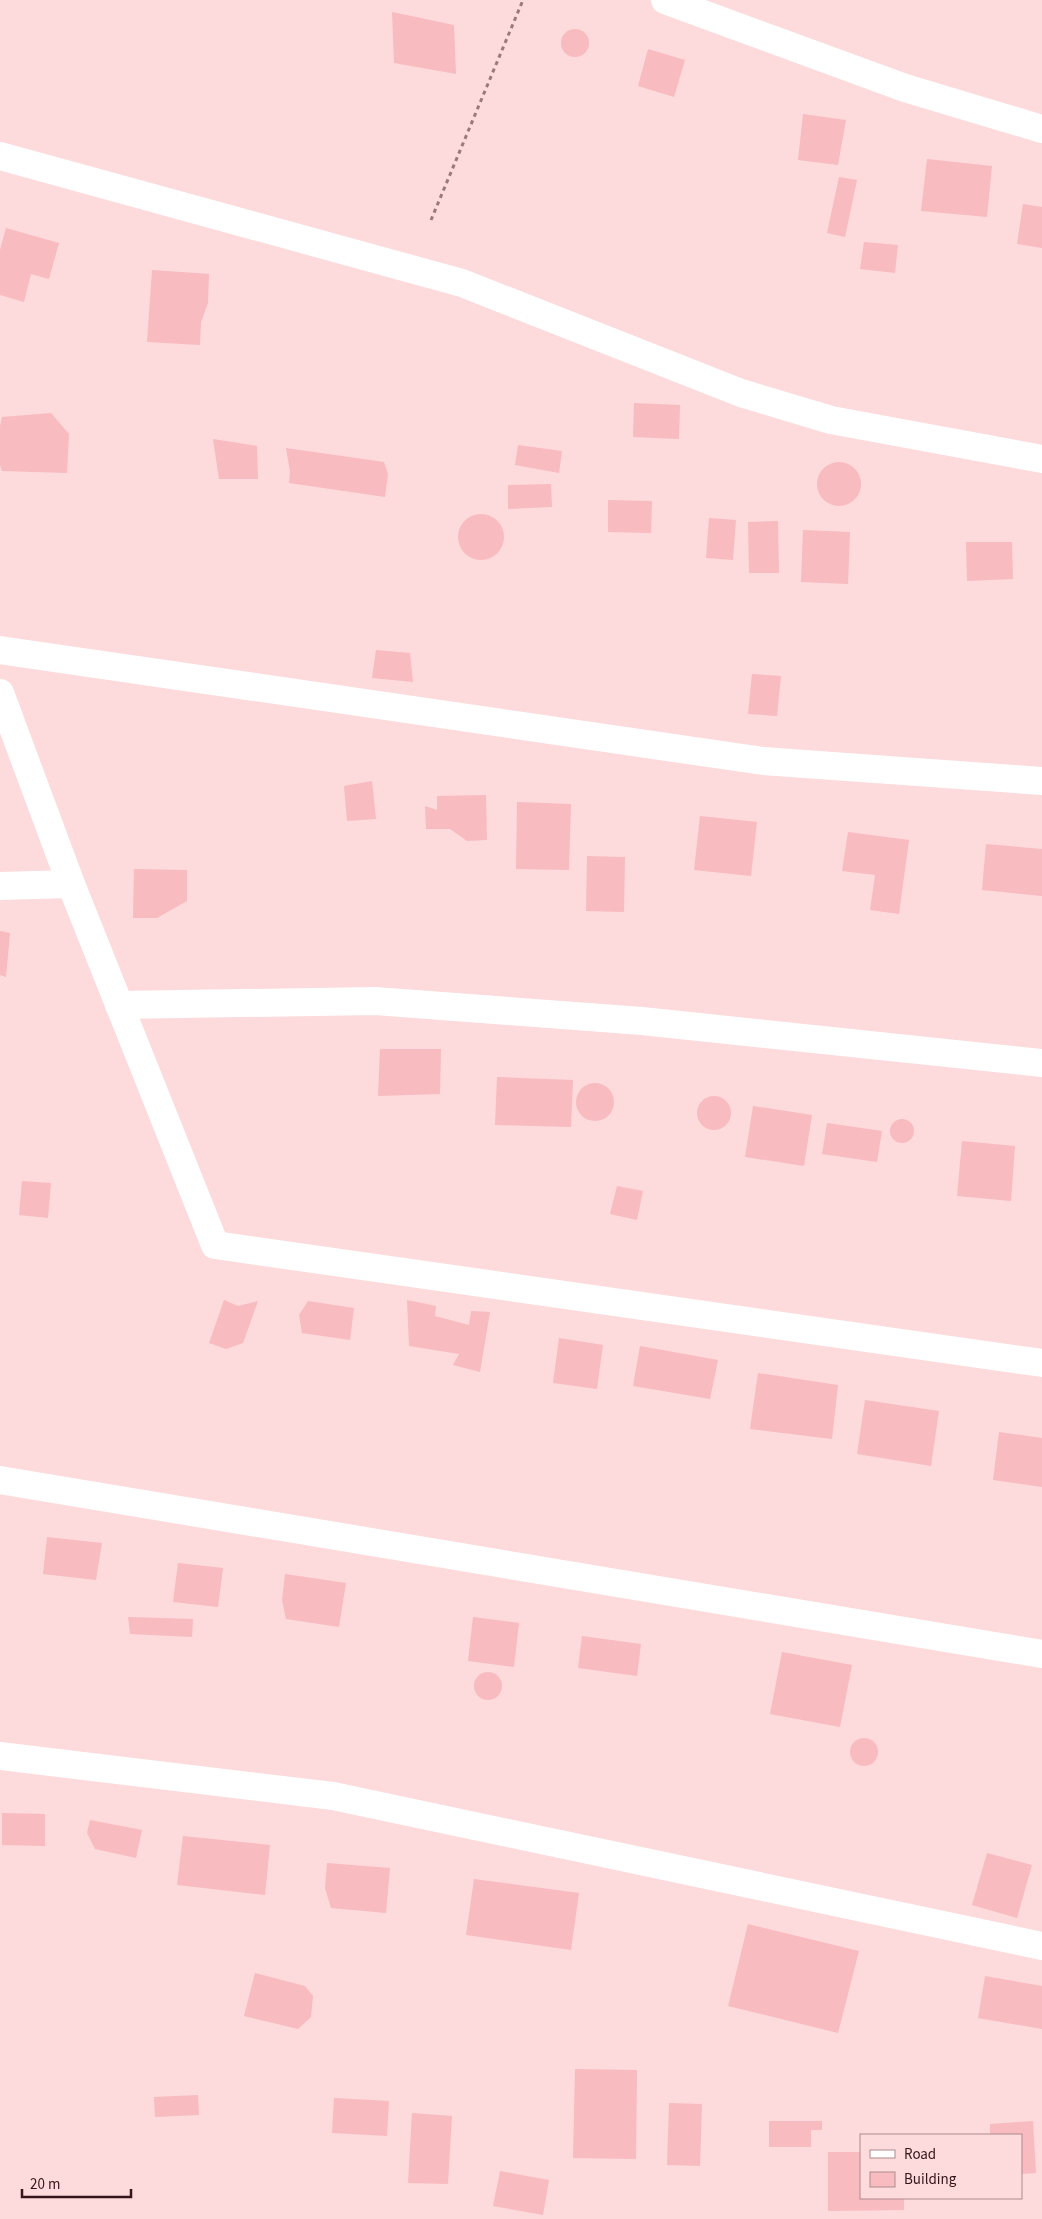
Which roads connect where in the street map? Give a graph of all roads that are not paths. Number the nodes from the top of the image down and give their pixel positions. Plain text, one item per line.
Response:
1 (665, 0) edge
2 (1042, 129) edge
3 (0, 156) edge
4 (1042, 459) edge
5 (0, 650) edge
6 (0, 693) edge
7 (1042, 781) edge
8 (70, 884) junction
9 (0, 886) edge
10 (119, 1005) junction
11 (1042, 1063) edge
12 (1042, 1364) edge
13 (0, 1480) edge
14 (1042, 1654) edge
15 (0, 1756) edge
16 (1042, 1946) edge

1 - 2 street
3 - 4 street
5 - 7 street
6 - 8 street
8 - 9 street
8 - 10 street
10 - 11 street
10 - 12 street
13 - 14 street
15 - 16 street

